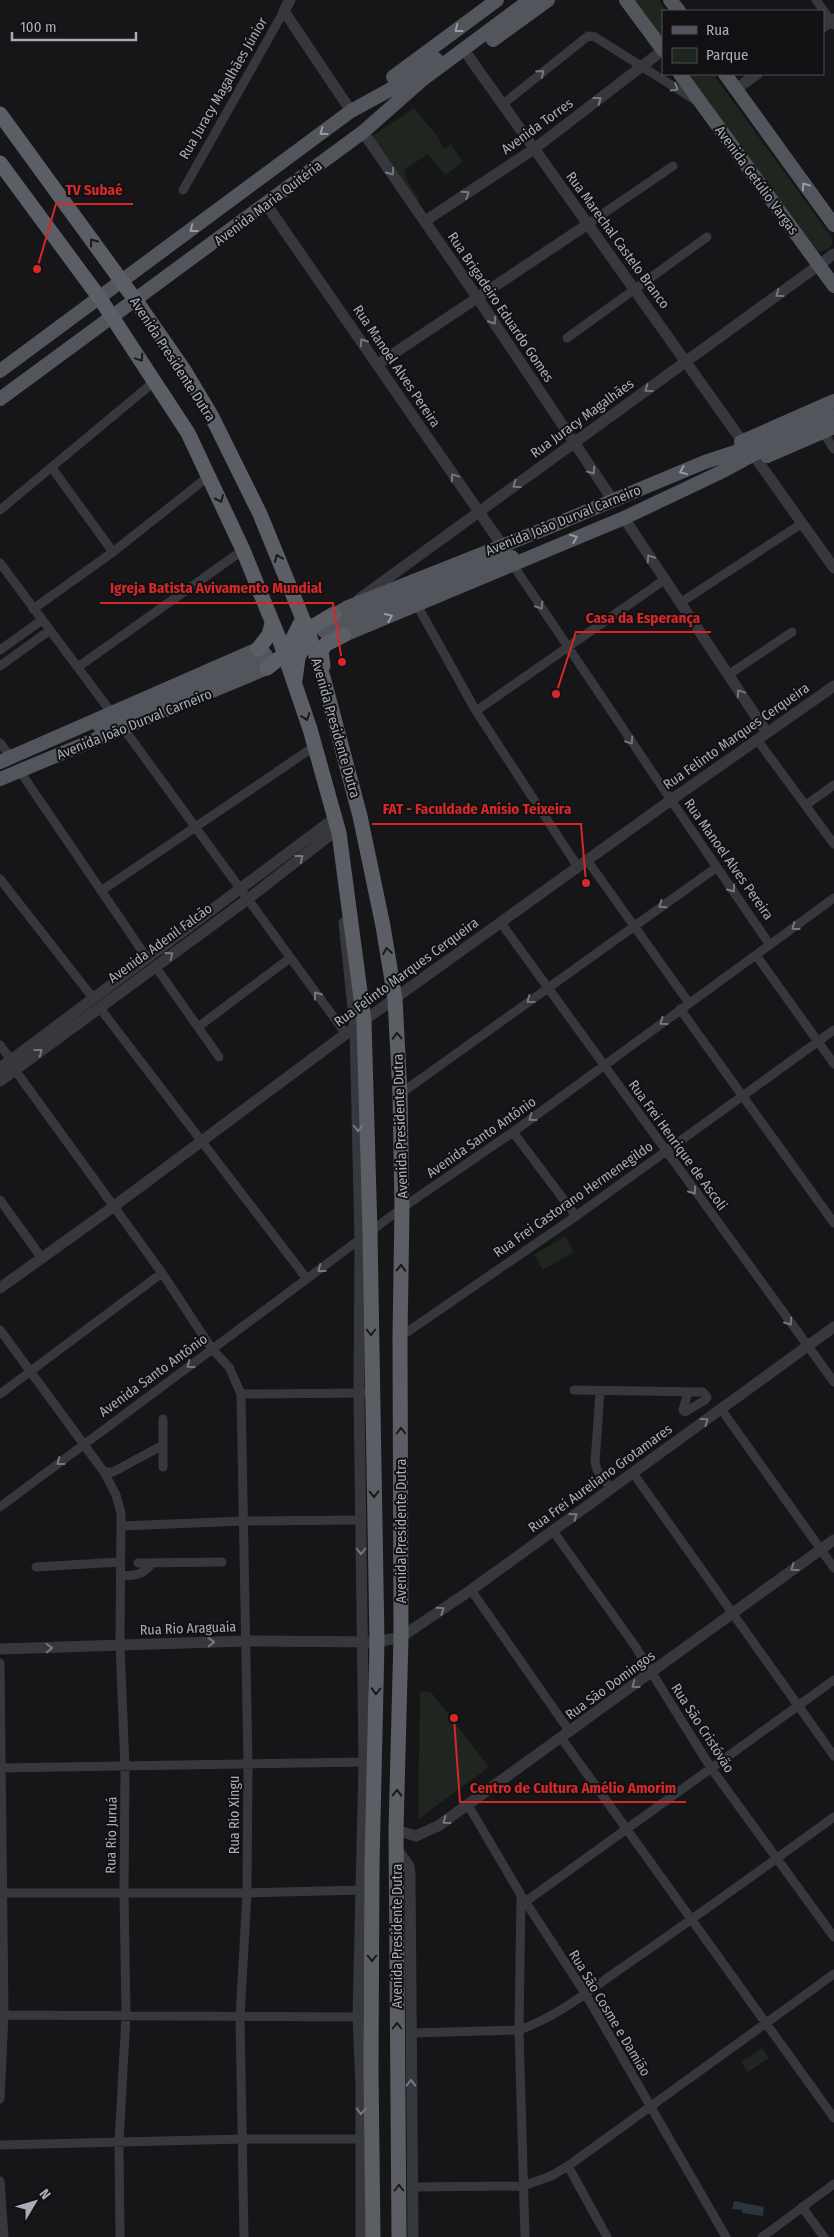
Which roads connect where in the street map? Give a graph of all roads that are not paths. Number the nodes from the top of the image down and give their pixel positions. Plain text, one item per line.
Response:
1 (290, 0) edge
2 (497, 0) edge
3 (517, 0) edge
4 (530, 0) edge
5 (548, 0) edge
6 (626, 0) edge
7 (670, 0) edge
8 (678, 10) edge
9 (284, 11) junction
10 (824, 12) edge
11 (831, 23) edge
12 (662, 49) edge
13 (662, 51) edge
14 (468, 57) junction
15 (642, 67) junction
16 (681, 75) edge
17 (726, 75) edge
18 (756, 75) edge
19 (736, 88) junction
20 (701, 103) junction
21 (502, 104) junction
22 (352, 110) junction
23 (0, 114) edge
24 (365, 131) junction
25 (534, 149) junction
26 (0, 163) edge
27 (673, 166) dead end
28 (183, 190) dead end
29 (266, 204) junction
30 (425, 221) junction
31 (588, 224) junction
32 (834, 225) edge
33 (707, 238) dead end
34 (164, 250) junction
35 (834, 254) edge
36 (819, 266) junction
37 (178, 270) junction
38 (122, 281) junction
39 (834, 286) edge
40 (635, 288) junction
41 (99, 297) junction
42 (477, 297) junction
43 (136, 301) junction
44 (113, 317) junction
45 (567, 338) dead end
46 (687, 360) junction
47 (378, 364) junction
48 (0, 371) edge
49 (155, 381) junction
50 (16, 388) junction
51 (0, 400) edge
52 (834, 401) edge
53 (834, 416) edge
54 (828, 430) edge
55 (795, 432) junction
56 (742, 441) junction
57 (573, 444) junction
58 (834, 449) edge
59 (757, 460) junction
60 (705, 462) junction
61 (52, 468) junction
62 (719, 472) junction
63 (209, 476) junction
64 (612, 500) junction
65 (0, 510) edge
66 (478, 513) junction
67 (624, 518) junction
68 (801, 524) junction
69 (540, 531) junction
70 (502, 545) junction
71 (549, 548) junction
72 (243, 550) junction
73 (113, 552) junction
74 (0, 562) edge
75 (513, 565) junction
76 (483, 566) junction
77 (834, 568) edge
78 (664, 580) junction
79 (680, 602) junction
80 (296, 603) junction
81 (417, 605) junction
82 (348, 608) junction
83 (33, 609) junction
84 (42, 620) junction
85 (302, 620) junction
86 (272, 623) junction
87 (339, 625) junction
88 (50, 630) junction
89 (792, 632) dead end
90 (309, 634) junction
91 (568, 647) junction
92 (0, 650) edge
93 (285, 654) junction
94 (260, 659) junction
95 (0, 666) edge
96 (78, 667) junction
97 (728, 675) junction
98 (323, 678) junction
99 (294, 682) junction
100 (834, 686) edge
101 (476, 711) junction
102 (111, 712) junction
103 (124, 729) junction
104 (767, 733) junction
105 (758, 741) junction
106 (0, 743) edge
107 (315, 746) junction
108 (27, 758) junction
109 (5, 760) edge
110 (20, 770) junction
111 (0, 779) edge
112 (834, 786) edge
113 (670, 800) junction
114 (806, 805) junction
115 (197, 827) junction
116 (337, 827) junction
117 (834, 844) edge
118 (582, 864) junction
119 (717, 868) junction
120 (0, 879) edge
121 (101, 890) junction
122 (244, 894) junction
123 (834, 898) edge
124 (501, 923) junction
125 (634, 925) junction
126 (770, 945) junction
127 (756, 955) junction
128 (290, 958) junction
129 (151, 962) junction
130 (548, 987) junction
131 (395, 999) junction
132 (96, 1002) junction
133 (688, 1003) junction
134 (680, 1009) junction
135 (198, 1027) junction
136 (355, 1027) junction
137 (834, 1030) edge
138 (818, 1041) junction
139 (0, 1045) edge
140 (219, 1057) dead end
141 (834, 1064) edge
142 (13, 1065) junction
143 (604, 1065) junction
144 (0, 1068) edge
145 (0, 1081) edge
146 (400, 1094) junction
147 (742, 1096) junction
148 (513, 1132) junction
149 (202, 1141) junction
150 (665, 1151) junction
151 (0, 1200) edge
152 (113, 1207) junction
153 (402, 1208) junction
154 (576, 1216) junction
155 (834, 1223) edge
156 (365, 1236) junction
157 (41, 1258) junction
158 (162, 1273) junction
159 (307, 1279) junction
160 (0, 1288) edge
161 (834, 1327) edge
162 (0, 1330) edge
163 (400, 1337) junction
164 (807, 1347) junction
165 (212, 1349) junction
166 (30, 1371) junction
167 (834, 1382) edge
168 (574, 1390) dead end
169 (600, 1392) junction
170 (688, 1392) dead end
171 (365, 1393) junction
172 (0, 1394) edge
173 (241, 1394) junction
174 (721, 1409) junction
175 (163, 1419) dead end
176 (83, 1444) junction
177 (164, 1445) junction
178 (367, 1449) junction
179 (163, 1467) dead end
180 (104, 1472) junction
181 (633, 1473) junction
182 (611, 1489) junction
183 (0, 1507) edge
184 (360, 1520) junction
185 (244, 1521) junction
186 (122, 1526) junction
187 (552, 1531) junction
188 (834, 1540) edge
189 (821, 1549) junction
190 (120, 1562) junction
191 (222, 1562) dead end
192 (138, 1563) dead end
193 (152, 1563) junction
194 (36, 1567) dead end
195 (834, 1568) edge
196 (368, 1574) junction
197 (121, 1576) junction
198 (471, 1590) junction
199 (732, 1614) junction
200 (400, 1637) junction
201 (245, 1641) junction
202 (361, 1642) junction
203 (377, 1642) junction
204 (120, 1646) junction
205 (0, 1649) edge
206 (0, 1664) edge
207 (651, 1674) junction
208 (834, 1680) edge
209 (798, 1706) junction
210 (369, 1734) junction
211 (566, 1736) junction
212 (834, 1756) edge
213 (364, 1762) junction
214 (248, 1764) junction
215 (0, 1768) edge
216 (125, 1768) junction
217 (711, 1768) junction
218 (468, 1805) junction
219 (363, 1815) junction
220 (834, 1817) edge
221 (626, 1829) junction
222 (396, 1830) junction
223 (396, 1848) junction
224 (778, 1858) junction
225 (372, 1866) junction
226 (362, 1890) junction
227 (2, 1893) edge
228 (247, 1893) junction
229 (124, 1894) junction
230 (523, 1898) junction
231 (692, 1920) junction
232 (834, 1937) edge
233 (397, 1950) junction
234 (411, 1961) junction
235 (834, 1974) edge
236 (585, 1993) junction
237 (4, 2015) junction
238 (126, 2016) junction
239 (240, 2017) junction
240 (365, 2017) junction
241 (766, 2024) junction
242 (519, 2030) junction
243 (2, 2033) edge
244 (412, 2033) junction
245 (371, 2070) junction
246 (361, 2086) junction
247 (0, 2100) edge
248 (649, 2107) junction
249 (834, 2118) edge
250 (243, 2139) junction
251 (360, 2139) junction
252 (119, 2143) junction
253 (0, 2145) edge
254 (568, 2166) junction
255 (0, 2181) edge
256 (834, 2184) edge
257 (523, 2186) junction
258 (412, 2187) junction
259 (802, 2207) junction
260 (4, 2237) edge
261 (120, 2237) edge
262 (244, 2237) edge
263 (361, 2237) edge
264 (373, 2237) edge
265 (399, 2237) edge
266 (413, 2237) edge
267 (525, 2237) edge
268 (607, 2237) edge
269 (726, 2237) edge
270 (762, 2237) edge
271 (824, 2237) edge

1 - 9 street, Rua Juracy Magalhães Júnior
2 -> 22 main road
3 - 22 main road, Avenida Maria Quitéria
4 - 24 main road, Avenida Maria Quitéria
5 - 14 main road
6 - 12 main road
7 - 8 main road
9 - 22 street
9 - 28 street, Rua Juracy Magalhães Júnior
10 - 11 street
13 - 15 street, Avenida Torres
14 - 21 street, Rua Marechal Castelo Branco
14 - 24 main road
15 -> 20 street
21 -> 15 street
25 -> 15 street, Avenida Torres
16 - 20 main road, Avenida Getúlio Vargas
17 - 19 main road
18 - 19 street
32 -> 19 main road
20 - 36 main road, Avenida Getúlio Vargas
21 - 25 street, Rua Marechal Castelo Branco
22 -> 34 main road, Avenida Maria Quitéria
38 -> 23 highway, Avenida Presidente Dutra
24 - 29 main road, Avenida Maria Quitéria
24 -> 30 street, Rua Brigadeiro Eduardo Gomes
30 -> 25 street, Avenida Torres
25 - 31 street, Rua Marechal Castelo Branco
26 - 41 highway, Avenida Presidente Dutra
27 - 31 street
29 - 37 main road, Avenida Maria Quitéria
47 -> 29 street, Rua Manoel Alves Pereira
30 - 42 street, Rua Brigadeiro Eduardo Gomes
31 - 40 street, Rua Marechal Castelo Branco
31 - 42 street
33 - 40 street
34 - 37 main road
34 - 38 main road, Avenida Maria Quitéria
35 - 36 street, Rua Juracy Magalhães
36 - 39 main road, Avenida Getúlio Vargas
36 -> 46 street, Rua Juracy Magalhães
37 - 43 main road, Avenida Maria Quitéria
38 - 41 main road, Avenida Maria Quitéria
38 - 43 highway, Avenida Presidente Dutra
40 - 45 street
40 - 46 street, Rua Marechal Castelo Branco
41 - 44 highway, Avenida Presidente Dutra
41 - 48 main road, Avenida Maria Quitéria
42 - 47 street
42 -> 57 street, Rua Brigadeiro Eduardo Gomes
43 - 44 main road, Avenida Maria Quitéria
80 -> 43 highway, Avenida Presidente Dutra
44 -> 49 highway, Avenida Presidente Dutra
44 - 50 main road, Avenida Maria Quitéria
46 - 56 street, Rua Marechal Castelo Branco
46 -> 57 street, Rua Juracy Magalhães
66 -> 47 street, Rua Manoel Alves Pereira
48 - 50 main road
49 - 61 street
49 - 63 highway, Avenida Presidente Dutra
50 - 51 main road, Avenida Maria Quitéria
52 - 56 main road
53 - 55 main road, Avenida João Durval Carneiro
54 - 58 street
54 - 59 main road
55 - 60 main road, Avenida João Durval Carneiro
55 - 62 main road, Avenida João Durval Carneiro
56 - 60 main road
57 -> 64 street, Rua Brigadeiro Eduardo Gomes
57 -> 66 street, Rua Juracy Magalhães
59 - 62 main road
59 - 68 street
60 -> 64 main road, Avenida João Durval Carneiro
61 - 65 street
61 - 73 street
62 - 67 main road, Avenida João Durval Carneiro
63 -> 72 highway, Avenida Presidente Dutra
63 - 73 street
64 - 69 main road, Avenida João Durval Carneiro
66 - 70 street, Rua Manoel Alves Pereira
66 - 82 street, Rua Juracy Magalhães
71 -> 67 main road, Avenida João Durval Carneiro
78 -> 67 street
68 - 77 street
68 - 79 street
69 - 70 main road, Avenida João Durval Carneiro
69 - 76 main road
70 - 82 main road, Avenida João Durval Carneiro
71 - 75 main road, Avenida João Durval Carneiro
71 - 76 main road
72 - 86 highway, Avenida Presidente Dutra
72 - 96 street
73 - 83 street
74 - 83 street
75 - 81 main road, Avenida João Durval Carneiro
75 -> 91 street, Rua Manoel Alves Pereira
76 - 87 main road
78 - 79 street
78 - 91 street
79 - 97 street
80 - 85 highway, Avenida Presidente Dutra
80 - 87 highway
87 -> 81 main road, Avenida João Durval Carneiro
81 - 101 street
82 - 87 main road, Avenida João Durval Carneiro
83 - 84 street
84 - 88 street
84 - 92 street
85 - 90 highway, Avenida Presidente Dutra
85 - 93 highway
86 - 93 highway, Avenida Presidente Dutra
86 - 94 highway
87 - 90 highway
87 - 98 highway
88 - 95 street
88 - 96 street
89 - 97 street
90 - 98 highway, Avenida Presidente Dutra
90 - 99 highway
91 - 101 street
91 -> 113 street, Rua Manoel Alves Pereira
93 - 94 highway
93 - 99 highway, Avenida Presidente Dutra
94 - 99 highway
94 - 102 main road, Avenida João Durval Carneiro
94 - 103 main road, Avenida João Durval Carneiro
94 - 108 main road
96 - 102 street
104 -> 97 street
131 -> 98 highway, Avenida Presidente Dutra
99 -> 107 highway, Avenida Presidente Dutra
100 - 104 street, Rua Felinto Marques Cerqueira
101 - 118 street
102 - 109 main road, Avenida João Durval Carneiro
103 - 110 main road, Avenida João Durval Carneiro
103 - 115 street
104 - 105 street, Rua Felinto Marques Cerqueira
105 - 113 street, Rua Felinto Marques Cerqueira
105 - 114 street
106 - 109 street
107 - 115 street
107 - 116 highway, Avenida Presidente Dutra
108 - 109 main road
108 - 110 main road
110 - 111 main road, Avenida João Durval Carneiro
110 - 121 street
112 - 114 street
113 - 118 street, Rua Felinto Marques Cerqueira
113 - 119 street, Rua Manoel Alves Pereira
114 - 117 street
115 - 121 street
115 - 122 street
116 - 122 street, Avenida Adenil Falcão
116 - 136 highway, Avenida Presidente Dutra
118 - 124 street, Rua Felinto Marques Cerqueira
118 - 125 street
119 -> 125 street
119 -> 126 street, Rua Manoel Alves Pereira
120 - 132 street
121 - 129 street
122 - 128 street
122 - 129 street, Avenida Adenil Falcão
123 -> 126 street, Avenida Santo Antônio
124 - 130 street, Rua Frei Henrique de Ascoli
124 - 131 street, Rua Felinto Marques Cerqueira
125 - 130 street
125 - 133 street
126 - 127 street, Avenida Santo Antônio
127 - 133 street, Avenida Santo Antônio
127 - 138 street
128 - 135 street
136 -> 128 street
129 - 132 street, Avenida Adenil Falcão
129 - 135 street
130 - 143 street, Rua Frei Henrique de Ascoli
130 -> 146 street
131 - 136 street, Rua Felinto Marques Cerqueira
146 -> 131 highway, Avenida Presidente Dutra
132 - 142 street, Avenida Adenil Falcão
132 - 149 street
133 - 134 street, Avenida Santo Antônio
134 -> 143 street, Avenida Santo Antônio
134 - 147 street
135 - 140 street
136 - 149 street, Rua Felinto Marques Cerqueira
136 -> 156 highway, Avenida Presidente Dutra
137 - 138 street, Rua Frei Castorano Hermenegildo
138 - 141 street
138 - 147 street, Rua Frei Castorano Hermenegildo
139 - 142 street
142 - 144 street, Avenida Adenil Falcão
142 - 145 street, Avenida Adenil Falcão
142 - 152 street
143 -> 148 street, Avenida Santo Antônio
143 - 150 street, Rua Frei Henrique de Ascoli
146 - 153 highway, Avenida Presidente Dutra
147 - 150 street, Rua Frei Castorano Hermenegildo
147 - 155 street
148 - 153 street, Avenida Santo Antônio
148 - 154 street
149 - 152 street, Rua Felinto Marques Cerqueira
149 - 159 street
150 - 154 street, Rua Frei Castorano Hermenegildo
150 -> 164 street, Rua Frei Henrique de Ascoli
151 - 157 street
152 - 157 street, Rua Felinto Marques Cerqueira
152 - 158 street
153 - 156 street, Avenida Santo Antônio
163 -> 153 highway, Avenida Presidente Dutra
154 - 163 street, Rua Frei Castorano Hermenegildo
156 -> 159 street, Avenida Santo Antônio
156 -> 171 highway, Avenida Presidente Dutra
157 - 160 street, Rua Felinto Marques Cerqueira
158 - 165 street
158 - 166 street
159 - 165 street, Avenida Santo Antônio
161 - 164 street, Rua Frei Aureliano Grotamares
162 - 166 street, Rua Rio Juruá
200 -> 163 highway, Avenida Presidente Dutra
164 - 167 street, Rua Frei Henrique de Ascoli
164 - 174 street, Rua Frei Aureliano Grotamares
165 - 173 street
165 -> 176 street, Avenida Santo Antônio
166 - 172 street
166 - 176 street, Rua Rio Juruá
168 - 169 street
169 - 170 street
169 - 182 street
171 - 173 street
171 - 178 highway, Avenida Presidente Dutra
173 - 185 street, Rua Rio Xingu
181 -> 174 street, Rua Frei Aureliano Grotamares
174 - 189 street
175 - 177 street
176 - 180 street, Rua Rio Juruá
176 -> 183 street, Avenida Santo Antônio
177 - 179 street
177 - 180 street
178 - 184 street, Avenida Presidente Dutra
178 -> 196 highway, Avenida Presidente Dutra
180 - 186 street, Rua Rio Juruá
181 - 182 street, Rua Frei Aureliano Grotamares
181 - 199 street
187 -> 182 street, Rua Frei Aureliano Grotamares
184 - 185 street
184 -> 196 street, Avenida Presidente Dutra
185 - 186 street
185 - 201 street, Rua Rio Xingu
186 - 190 street, Rua Rio Juruá
187 - 198 street, Rua Frei Aureliano Grotamares
187 - 207 street, Rua São Cristóvão
188 - 189 street, Rua São Domingos
189 - 195 street
189 -> 199 street, Rua São Domingos
190 - 194 street
190 - 197 street, Rua Rio Juruá
191 - 193 street
192 - 193 street
193 - 197 street
196 - 202 street, Avenida Presidente Dutra
196 - 203 highway, Avenida Presidente Dutra
197 - 204 street, Rua Rio Juruá
200 -> 198 street, Rua Frei Aureliano Grotamares
198 - 211 street
199 - 207 street, Rua São Domingos
199 - 209 street
200 - 203 street, Rua Frei Aureliano Grotamares
222 -> 200 highway, Avenida Presidente Dutra
201 - 202 street, Rua Rio Araguaia
204 -> 201 street, Rua Rio Araguaia
201 - 214 street, Rua Rio Xingu
202 - 203 street, Rua Rio Araguaia
202 - 210 street, Avenida Presidente Dutra
203 -> 210 highway, Avenida Presidente Dutra
205 -> 204 street, Rua Rio Araguaia
204 - 216 street, Rua Rio Juruá
206 - 215 street
207 -> 211 street, Rua São Domingos
207 - 217 street, Rua São Cristóvão
208 - 209 street
209 - 212 street
209 - 217 street
210 - 213 street, Avenida Presidente Dutra
210 - 225 highway, Avenida Presidente Dutra
211 - 218 street, Rua São Domingos
211 - 221 street
213 - 214 street
213 - 219 street, Avenida Presidente Dutra
214 - 216 street
214 - 228 street, Rua Rio Xingu
215 - 216 street
215 - 227 street
216 - 229 street, Rua Rio Juruá
217 - 221 street
217 - 224 street, Rua São Cristóvão
218 -> 222 street, Rua São Domingos
218 - 230 street, Rua São Cosme e Damião
219 - 225 highway
219 - 226 street, Avenida Presidente Dutra
220 - 224 street
221 - 230 street
221 - 231 street
222 - 223 highway, Avenida Presidente Dutra
223 - 233 highway, Avenida Presidente Dutra
223 - 234 street
224 - 231 street
224 - 232 street, Rua São Cristóvão
225 -> 240 highway, Avenida Presidente Dutra
226 - 228 street
226 - 240 street, Avenida Presidente Dutra
227 - 229 street
227 - 237 street
228 - 229 street
228 - 239 street, Rua Rio Xingu
229 - 238 street, Rua Rio Juruá
230 - 236 street, Rua São Cosme e Damião
230 - 242 street
231 - 236 street
231 - 241 street
233 - 234 highway
265 -> 233 highway, Avenida Presidente Dutra
234 - 244 street
235 - 241 street
236 - 242 street
236 - 248 street, Rua São Cosme e Damião
237 - 238 street
237 - 243 street
238 - 239 street
238 - 252 street, Rua Rio Juruá
239 - 240 street
239 - 250 street, Rua Rio Xingu
240 - 245 highway, Avenida Presidente Dutra
240 - 246 street, Avenida Presidente Dutra
241 - 248 street
241 - 249 street
242 - 244 street
242 - 257 street
243 - 247 street
258 -> 244 street
245 - 246 highway
245 - 264 highway, Avenida Presidente Dutra
246 -> 251 street, Avenida Presidente Dutra
248 - 254 street
248 - 269 street, Rua São Cosme e Damião
250 - 251 street
250 - 252 street
250 - 262 street, Rua Rio Xingu
251 - 263 street, Avenida Presidente Dutra
252 - 253 street
252 - 261 street, Rua Rio Juruá
254 - 257 street
254 - 268 street
255 - 260 street
256 - 259 street
257 - 258 street
257 - 267 street
258 - 266 street
259 - 270 street
259 - 271 street

